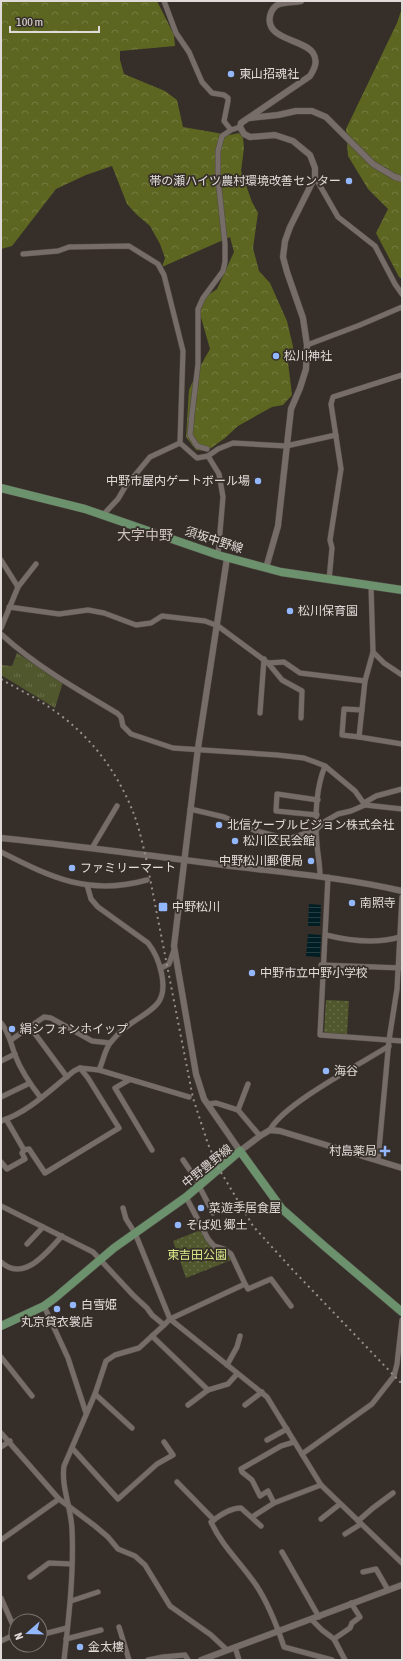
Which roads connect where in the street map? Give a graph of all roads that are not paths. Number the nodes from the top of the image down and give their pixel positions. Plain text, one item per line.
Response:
1 (164, 1) edge
2 (301, 1) edge
3 (250, 118) junction
4 (240, 127) junction
5 (231, 130) junction
6 (315, 177) junction
7 (402, 179) edge
8 (23, 254) dead end
9 (402, 294) edge
10 (402, 307) edge
11 (307, 345) junction
12 (402, 375) edge
13 (336, 435) junction
14 (180, 443) junction
15 (286, 446) junction
16 (207, 448) dead end
17 (208, 456) junction
18 (1, 488) edge
19 (103, 515) junction
20 (218, 555) junction
21 (227, 558) junction
22 (1, 560) edge
23 (36, 564) dead end
24 (266, 568) junction
25 (329, 580) junction
26 (371, 586) junction
27 (18, 587) junction
28 (402, 590) edge
29 (9, 607) junction
30 (218, 626) junction
31 (1, 628) edge
32 (1, 634) edge
33 (373, 652) junction
34 (266, 661) junction
35 (402, 675) edge
36 (364, 681) junction
37 (362, 710) junction
38 (260, 713) dead end
39 (301, 718) dead end
40 (359, 737) junction
41 (402, 744) edge
42 (198, 748) junction
43 (325, 766) junction
44 (402, 789) edge
45 (318, 800) junction
46 (365, 804) junction
47 (117, 806) dead end
48 (402, 808) edge
49 (190, 809) junction
50 (317, 815) junction
51 (316, 830) junction
52 (1, 838) edge
53 (92, 848) junction
54 (1, 852) edge
55 (184, 860) junction
56 (320, 876) junction
57 (328, 878) junction
58 (147, 880) dead end
59 (87, 886) junction
60 (402, 891) edge
61 (402, 898) edge
62 (326, 935) junction
63 (400, 937) junction
64 (174, 950) junction
65 (323, 965) junction
66 (161, 968) junction
67 (400, 968) edge
68 (1, 1023) edge
69 (30, 1027) junction
70 (10, 1040) junction
71 (402, 1041) edge
72 (110, 1043) junction
73 (389, 1043) junction
74 (15, 1054) junction
75 (1, 1061) edge
76 (80, 1068) junction
77 (99, 1070) junction
78 (67, 1076) junction
79 (129, 1080) junction
80 (30, 1083) junction
81 (248, 1084) dead end
82 (1, 1097) edge
83 (189, 1097) dead end
84 (41, 1098) junction
85 (208, 1104) junction
86 (238, 1110) junction
87 (4, 1120) edge
88 (270, 1130) junction
89 (260, 1136) junction
90 (24, 1150) junction
91 (152, 1150) dead end
92 (240, 1152) junction
93 (183, 1160) dead end
94 (378, 1160) junction
95 (1, 1162) edge
96 (402, 1168) edge
97 (200, 1186) junction
98 (186, 1197) junction
99 (1, 1206) edge
100 (123, 1208) dead end
101 (214, 1213) dead end
102 (44, 1227) junction
103 (135, 1233) junction
104 (62, 1236) junction
105 (27, 1244) dead end
106 (101, 1260) junction
107 (1, 1262) edge
108 (245, 1284) junction
109 (44, 1306) junction
110 (291, 1306) dead end
111 (402, 1312) edge
112 (170, 1319) junction
113 (402, 1320) edge
114 (164, 1325) junction
115 (1, 1326) edge
116 (152, 1336) junction
117 (240, 1336) dead end
118 (1, 1357) edge
119 (227, 1365) junction
120 (237, 1374) junction
121 (208, 1390) junction
122 (262, 1392) junction
123 (95, 1394) junction
124 (32, 1396) dead end
125 (245, 1405) dead end
126 (188, 1406) dead end
127 (86, 1413) junction
128 (132, 1428) dead end
129 (287, 1429) junction
130 (1, 1433) edge
131 (267, 1440) dead end
132 (10, 1441) junction
133 (164, 1442) dead end
134 (294, 1442) junction
135 (1, 1448) edge
136 (72, 1448) junction
137 (302, 1454) junction
138 (177, 1482) dead end
139 (321, 1485) junction
140 (393, 1492) dead end
141 (59, 1499) junction
142 (274, 1503) junction
143 (340, 1504) junction
144 (68, 1506) junction
145 (252, 1517) junction
146 (321, 1519) dead end
147 (214, 1520) junction
148 (359, 1523) junction
149 (261, 1526) dead end
150 (345, 1534) dead end
151 (1, 1540) edge
152 (282, 1552) dead end
153 (402, 1563) edge
154 (72, 1564) junction
155 (363, 1572) dead end
156 (30, 1577) dead end
157 (402, 1585) edge
158 (388, 1590) junction
159 (98, 1592) dead end
160 (1, 1598) edge
161 (71, 1601) junction
162 (351, 1603) junction
163 (8, 1614) edge
164 (319, 1617) junction
165 (312, 1620) junction
166 (119, 1627) dead end
167 (68, 1628) junction
168 (101, 1630) dead end
169 (279, 1632) junction
170 (48, 1633) edge
171 (66, 1639) junction
172 (334, 1639) junction
173 (235, 1647) junction
174 (227, 1650) junction
175 (64, 1660) edge
176 (129, 1660) edge
177 (148, 1660) edge
178 (188, 1660) edge
179 (201, 1660) edge
180 (239, 1660) edge
181 (332, 1660) edge
182 (345, 1660) edge

1 - 5 street
2 - 3 street
3 - 4 street
3 - 7 street
4 - 5 street
4 - 6 street
5 - 16 street
6 - 9 street
6 - 11 street
8 - 14 street
10 - 11 street
11 - 15 street
12 - 13 street
13 - 15 street
13 - 25 street
14 - 17 street
14 - 19 street
15 - 17 street
15 - 24 street
17 - 20 street
18 - 19 main road, 須坂中野線
19 - 20 main road, 須坂中野線
20 - 21 main road, 須坂中野線
21 - 24 main road, 須坂中野線
21 - 30 street
22 - 27 street
23 - 27 street
24 - 25 main road, 須坂中野線
25 - 26 main road, 須坂中野線
26 - 28 main road, 須坂中野線
26 - 33 street
27 - 29 street
29 - 30 street
29 - 31 street
30 - 34 street
30 - 42 street
32 - 42 street
33 - 35 street
33 - 36 street
34 - 36 street
34 - 38 street
34 - 39 street
36 - 37 street
37 - 40 street
37 - 40 street
40 - 41 street
42 - 43 street
42 - 49 street
43 - 45 street
43 - 46 street
44 - 46 street
45 - 50 street
45 - 50 street
46 - 48 street
46 - 51 street
47 - 53 street
49 - 51 street
49 - 55 street
50 - 51 street
51 - 56 street
52 - 53 street
53 - 55 street
54 - 59 street
55 - 56 street
55 - 64 street
56 - 57 street
57 - 60 street
57 - 62 street
58 - 59 street
59 - 66 street
61 - 63 street
62 - 63 street
62 - 65 street
63 - 67 street
64 - 66 street
64 - 85 street
65 - 67 street
65 - 73 street
66 - 72 street
67 - 73 street
68 - 70 street
69 - 70 street
69 - 72 street
69 - 78 street
70 - 74 street
71 - 73 street
72 - 77 street
73 - 88 street
73 - 94 street
74 - 75 street
74 - 80 street
76 - 77 street
76 - 78 street
76 - 90 street
77 - 79 street
78 - 84 street
79 - 83 street
79 - 91 street
80 - 82 street
80 - 84 street
81 - 86 street
84 - 87 street
85 - 86 street
85 - 92 street
86 - 89 street
87 - 90 street
88 - 89 street
88 - 94 street
89 - 92 street
90 - 95 street
92 - 97 main road, 中野豊野線
92 - 111 main road, 中野豊野線
93 - 97 street
94 - 96 street
97 - 98 main road, 中野豊野線
97 - 101 street
98 - 103 main road, 中野豊野線
98 - 108 street
99 - 102 street
100 - 103 street
102 - 104 street
102 - 105 street
103 - 106 main road, 中野豊野線
103 - 112 street
104 - 106 street
104 - 107 street
106 - 109 main road, 中野豊野線
106 - 114 street
108 - 110 street
108 - 112 street
109 - 115 main road, 中野豊野線
109 - 127 street
112 - 114 street
112 - 119 street
113 - 137 street
114 - 116 street
116 - 121 street
116 - 123 street
117 - 119 street
118 - 124 street
119 - 120 street
120 - 121 street
120 - 122 street
121 - 126 street
122 - 125 street
122 - 129 street
123 - 127 street
123 - 128 street
127 - 136 street
129 - 131 street
129 - 134 street
130 - 132 street
132 - 135 street
132 - 141 street
133 - 136 street
134 - 137 street
134 - 142 street
136 - 144 street
137 - 139 street
138 - 147 street
139 - 142 street
139 - 143 street
140 - 148 street
141 - 144 street
141 - 151 street
142 - 145 street
143 - 146 street
143 - 148 street
144 - 154 street
144 - 174 street
145 - 147 street
145 - 149 street
147 - 169 street
148 - 150 street
148 - 153 street
152 - 164 street
154 - 156 street
154 - 161 street
155 - 158 street
157 - 158 street
158 - 162 street
159 - 161 street
160 - 163 street
161 - 167 street
162 - 164 street
162 - 172 street
164 - 165 street
165 - 169 street
165 - 172 street
166 - 176 street
167 - 170 street
167 - 171 street
168 - 171 street
169 - 173 street
169 - 181 street
171 - 175 street
172 - 182 street
173 - 174 street
173 - 180 street
174 - 179 street
177 - 178 street

